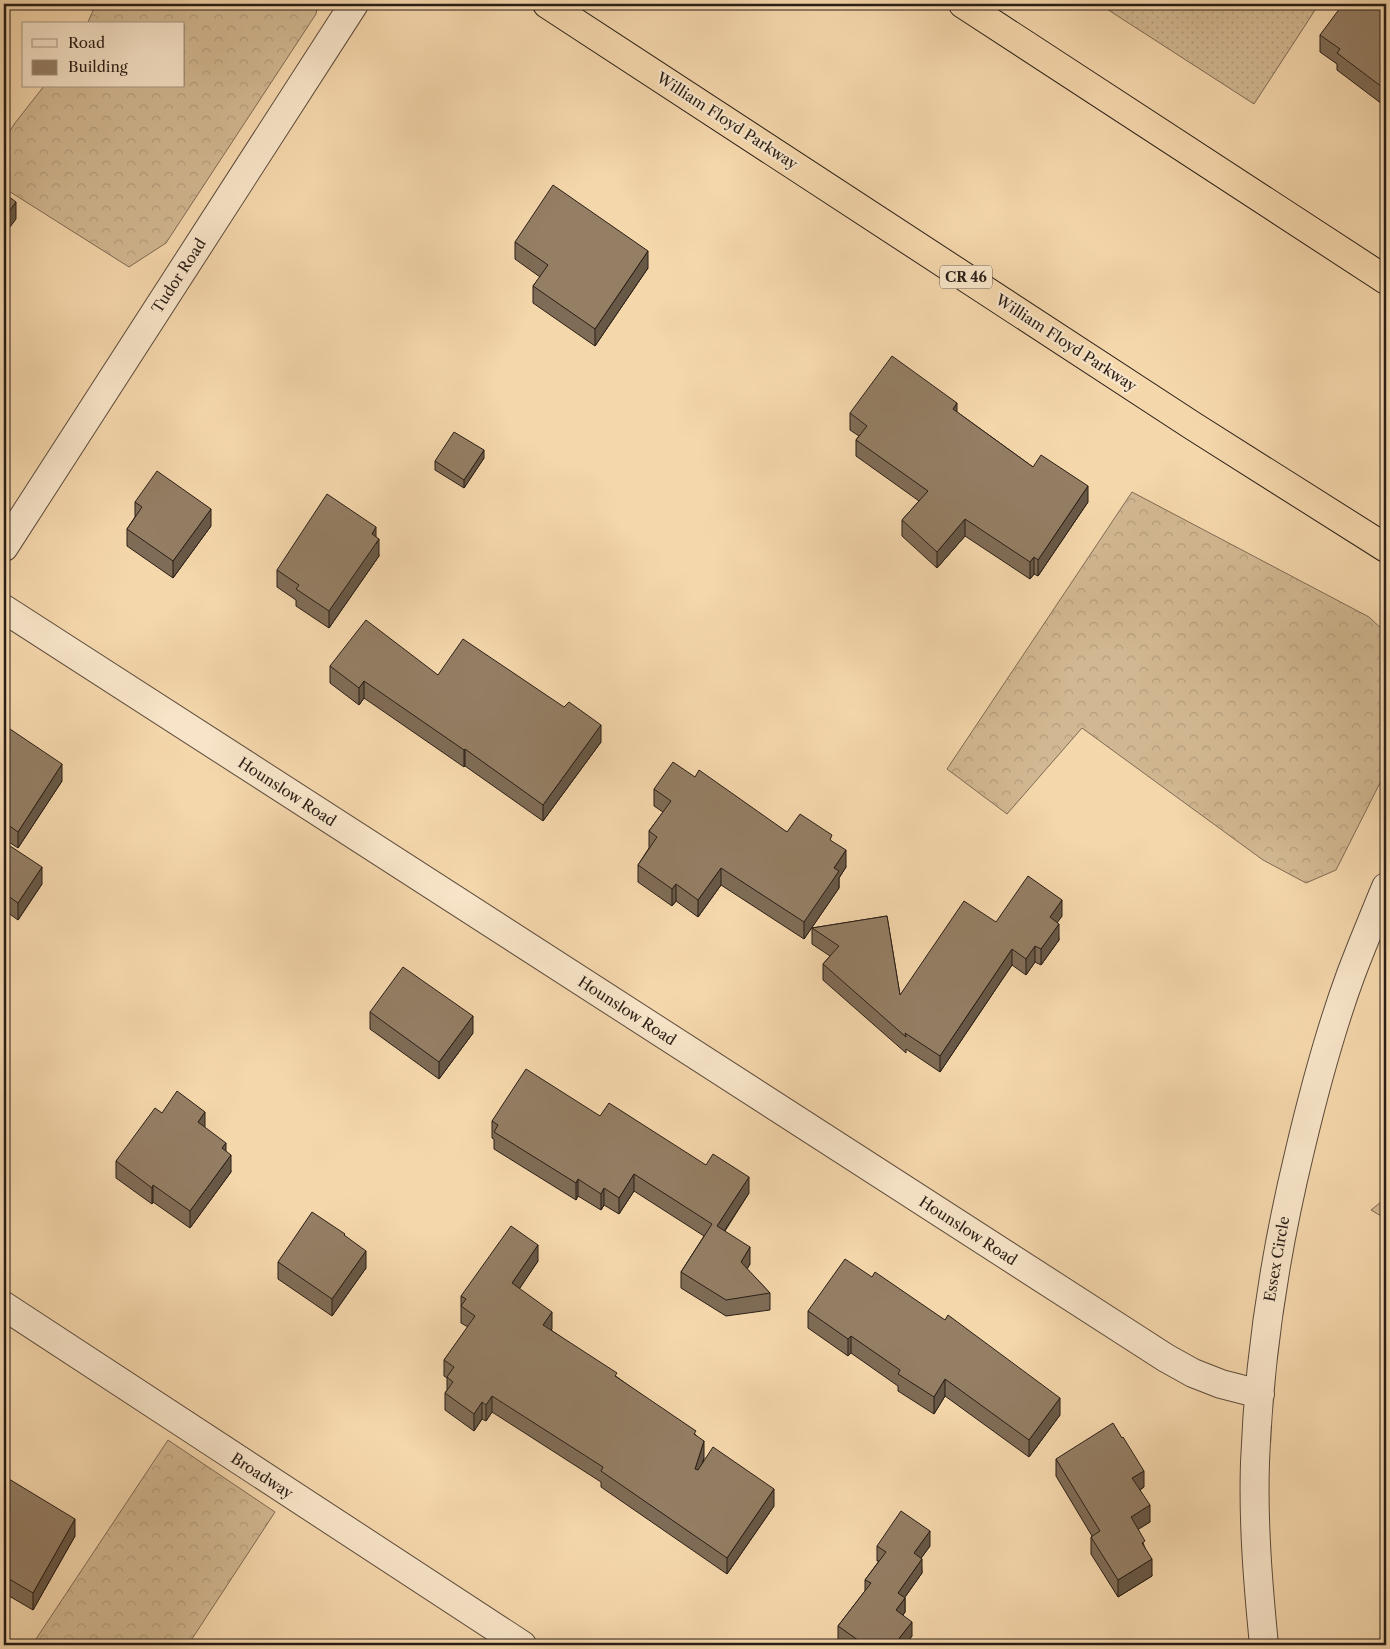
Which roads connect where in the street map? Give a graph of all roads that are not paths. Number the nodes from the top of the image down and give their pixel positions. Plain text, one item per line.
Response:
1 (354, 4) edge
2 (547, 4) edge
3 (963, 4) edge
4 (1386, 280) edge
5 (4, 547) edge
6 (1386, 548) edge
7 (4, 609) edge
8 (1386, 887) edge
9 (4, 1306) edge
10 (1260, 1394) junction
11 (522, 1645) edge
12 (1264, 1645) edge

1 - 5 street, Tudor Road
2 - 6 highway, William Floyd Parkway / CR 46
3 - 4 highway
7 - 10 street, Hounslow Road
8 - 10 street, Essex Circle
9 - 11 street, Broadway
10 - 12 street, Essex Circle

